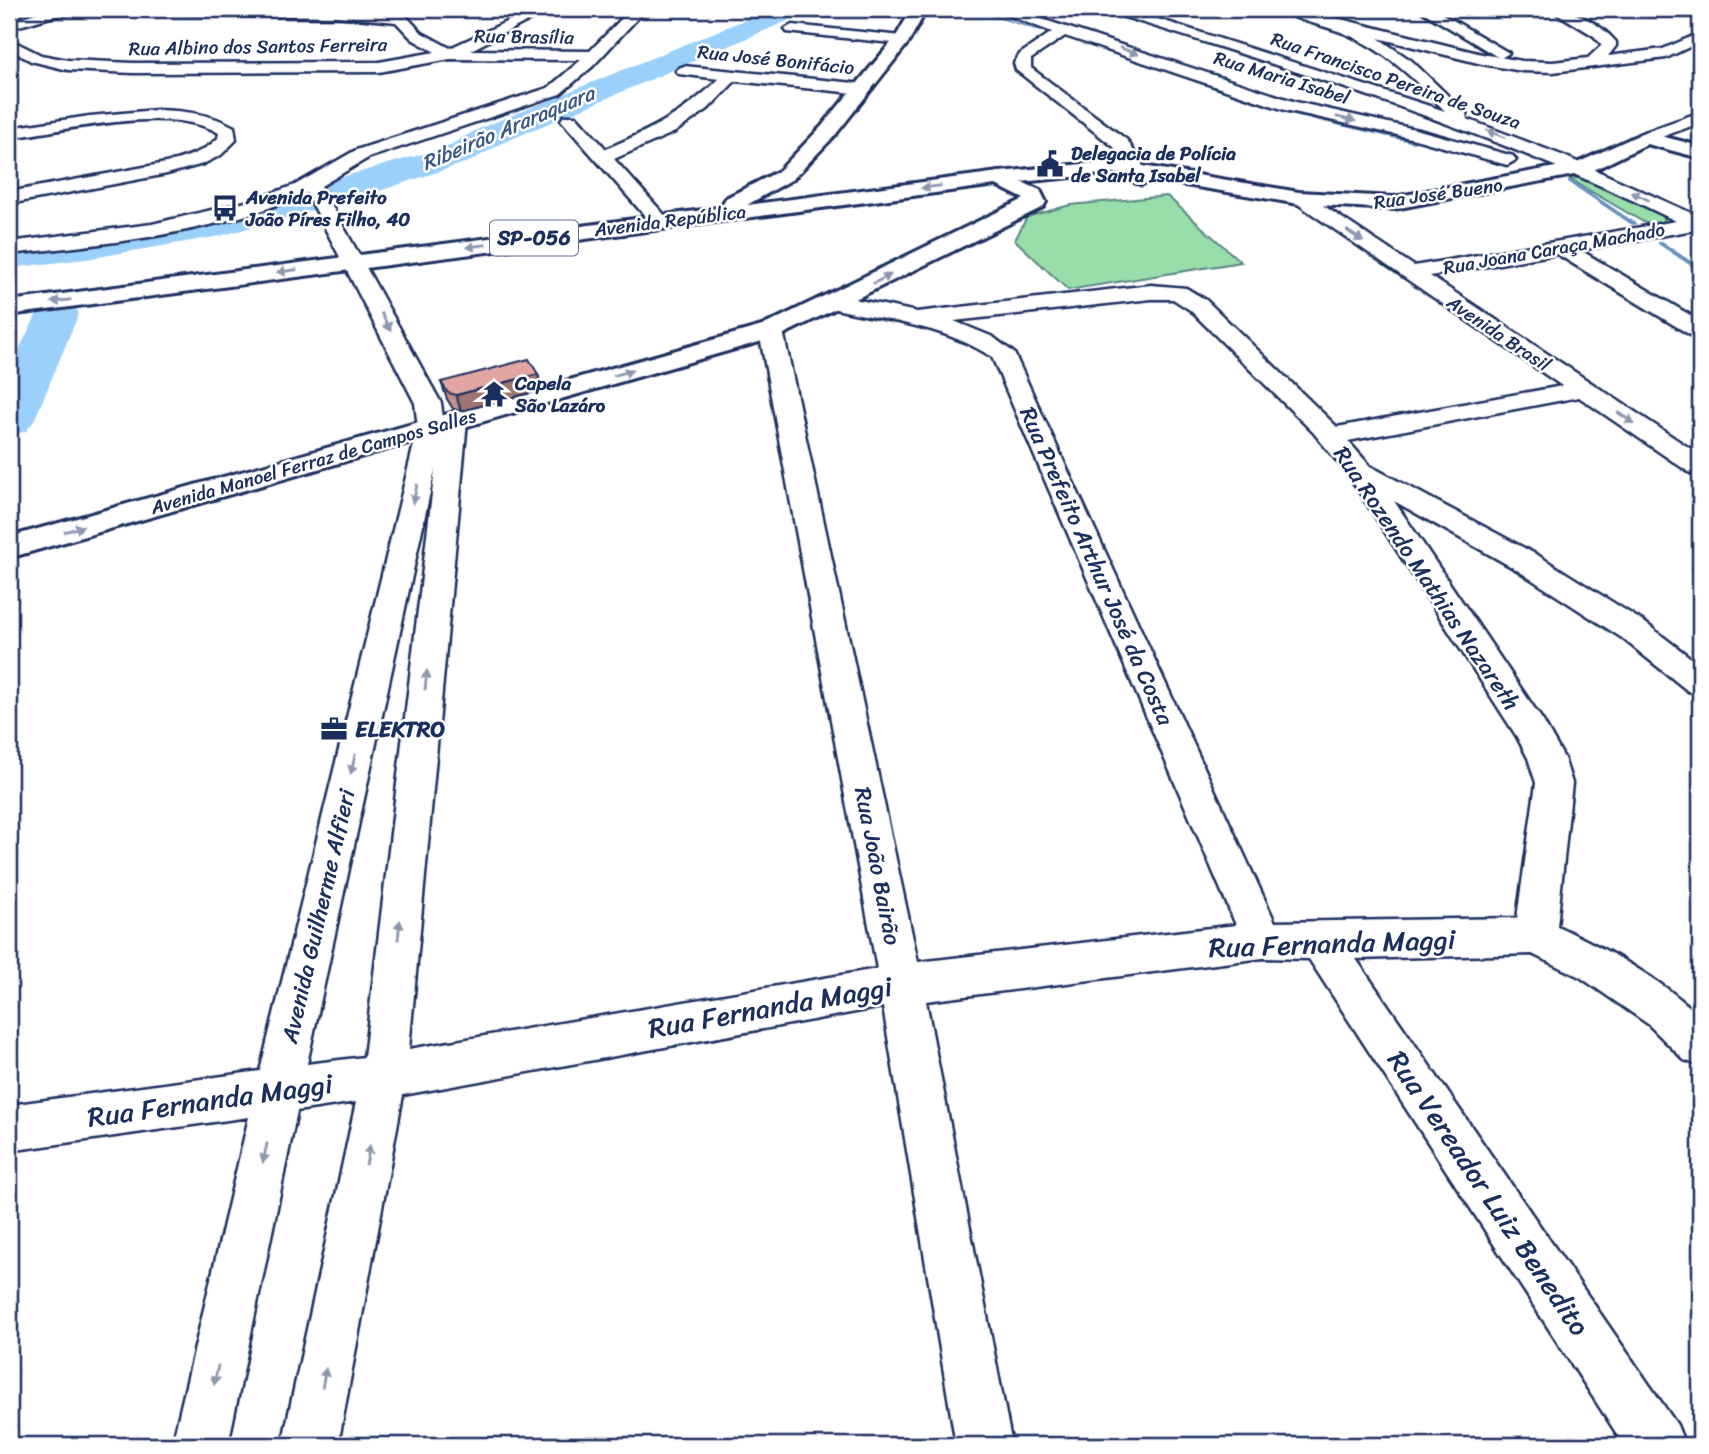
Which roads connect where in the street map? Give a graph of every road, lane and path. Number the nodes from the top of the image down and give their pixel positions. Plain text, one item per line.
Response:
1 (77, 9) edge
2 (544, 9) edge
3 (639, 9) edge
4 (919, 9) edge
5 (999, 9) edge
6 (1114, 9) edge
7 (1286, 9) edge
8 (1425, 9) edge
9 (225, 10) edge
10 (341, 10) edge
11 (1568, 11) edge
12 (1323, 20) junction
13 (9, 25) edge
14 (792, 29) dead end
15 (1065, 29) junction
16 (1700, 37) edge
17 (902, 40) junction
18 (9, 43) edge
19 (450, 54) junction
20 (591, 56) junction
21 (1592, 64) junction
22 (1522, 66) junction
23 (684, 71) dead end
24 (730, 77) junction
25 (864, 89) junction
26 (1700, 117) edge
27 (570, 120) dead end
28 (1465, 122) junction
29 (9, 133) edge
30 (1645, 138) junction
31 (1540, 152) junction
32 (1700, 152) edge
33 (603, 157) junction
34 (1510, 160) junction
35 (1583, 168) junction
36 (1558, 174) junction
37 (786, 175) junction
38 (1138, 175) junction
39 (1165, 177) joint
40 (999, 178) junction
41 (316, 193) junction
42 (1052, 196) junction
43 (9, 198) edge
44 (1298, 198) junction
45 (822, 200) junction
46 (714, 214) junction
47 (660, 221) junction
48 (1699, 224) edge
49 (9, 248) edge
50 (1562, 248) junction
51 (354, 262) junction
52 (1410, 273) junction
53 (835, 302) junction
54 (9, 308) edge
55 (1012, 309) junction
56 (913, 318) junction
57 (771, 331) junction
58 (1700, 331) edge
59 (1002, 353) junction
60 (1584, 389) junction
61 (443, 424) junction
62 (1331, 436) junction
63 (1700, 467) edge
64 (1360, 472) junction
65 (12, 552) edge
66 (1700, 681) edge
67 (1535, 936) junction
68 (1263, 940) junction
69 (1320, 941) junction
70 (901, 984) junction
71 (1700, 1045) edge
72 (384, 1076) junction
73 (278, 1091) junction
74 (9, 1128) edge
75 (201, 1445) edge
76 (310, 1445) edge
77 (984, 1445) edge
78 (1657, 1445) edge

1 - 9 street, Rua Brasília
1 - 13 street, Rua Brasília
2 - 19 street, Rua Albino dos Santos Ferreira
3 - 20 street
4 - 17 main road, SP-056
5 - 15 street, Rua Maria Isabel
6 - 28 street, Rua Francisco Pereira de Souza
7 - 12 street
8 - 22 street
9 - 10 street, Rua Brasília
10 - 19 street, Rua Brasília
11 - 21 street
12 - 22 street
12 - 28 street
14 - 17 street
15 -> 34 street, Rua Maria Isabel
15 - 38 street
16 - 21 street
17 - 25 main road, SP-056
18 - 19 street, Rua Albino dos Santos Ferreira
19 - 20 street, Rua Brasília
20 - 41 street
21 - 22 street
23 - 24 street, Rua José Bonifácio
24 - 25 street, Rua José Bonifácio
24 - 33 street
25 - 37 main road, SP-056
26 - 30 street, Rua José Bueno
27 - 33 street
31 -> 28 street, Rua Francisco Pereira de Souza
29 - 43 street
30 - 32 main road
30 - 35 main road, Rua José Bueno
31 - 34 street
31 - 35 street, Rua Francisco Pereira de Souza
33 - 47 street
34 - 36 street, Rua Maria Isabel
35 - 36 main road, Rua José Bueno
48 -> 35 street, Rua Francisco Pereira de Souza
36 - 44 main road, Rua José Bueno
37 - 45 main road, SP-056
37 - 46 main road, SP-056
38 - 39 main road, Avenida Manoel Ferraz de Campos Salles
38 - 40 main road, Avenida República
38 - 42 main road, Avenida Manoel Ferraz de Campos Salles
39 - 44 main road, Rua José Bueno
40 - 42 main road
40 -> 45 main road, Avenida República / SP-056
41 - 49 street
41 - 51 street
53 -> 42 main road, Avenida Manoel Ferraz de Campos Salles
44 -> 52 street, Avenida Brasil
45 - 46 main road, Avenida República / SP-056
46 - 47 main road, Avenida República / SP-056
47 -> 51 main road, Avenida República / SP-056
48 - 50 street, Rua Joana Caraça Machado
50 - 52 street, Rua Joana Caraça Machado
50 - 58 street
51 -> 54 main road, Avenida República / SP-056
51 -> 61 street
52 - 60 street, Avenida Brasil
53 - 56 street
53 - 57 main road, Avenida Manoel Ferraz de Campos Salles
55 - 56 street, Rua Rozendo Mathias Nazareth
55 - 59 street
55 - 62 street, Rua Rozendo Mathias Nazareth
56 - 59 street
61 -> 57 main road, Avenida Manoel Ferraz de Campos Salles
57 - 70 street, Rua João Bairão
59 - 68 street, Rua Prefeito Arthur José da Costa
60 - 62 street
60 -> 63 street, Avenida Brasil
65 -> 61 main road, Avenida Manoel Ferraz de Campos Salles
72 -> 61 street
61 -> 73 street, Avenida Guilherme Alfieri
62 - 64 street, Rua Rozendo Mathias Nazareth
64 - 66 street
64 - 67 street, Rua Rozendo Mathias Nazareth
67 - 69 street, Rua Fernanda Maggi
67 - 71 street
68 - 69 street, Rua Fernanda Maggi
68 - 70 street, Rua Fernanda Maggi
69 - 78 street, Rua Vereador Luiz Benedito
70 - 72 street, Rua Fernanda Maggi
70 - 77 street, Rua João Bairão
72 - 73 street, Rua Fernanda Maggi
76 -> 72 street
73 - 74 street, Rua Fernanda Maggi
73 -> 75 street, Avenida Guilherme Alfieri

